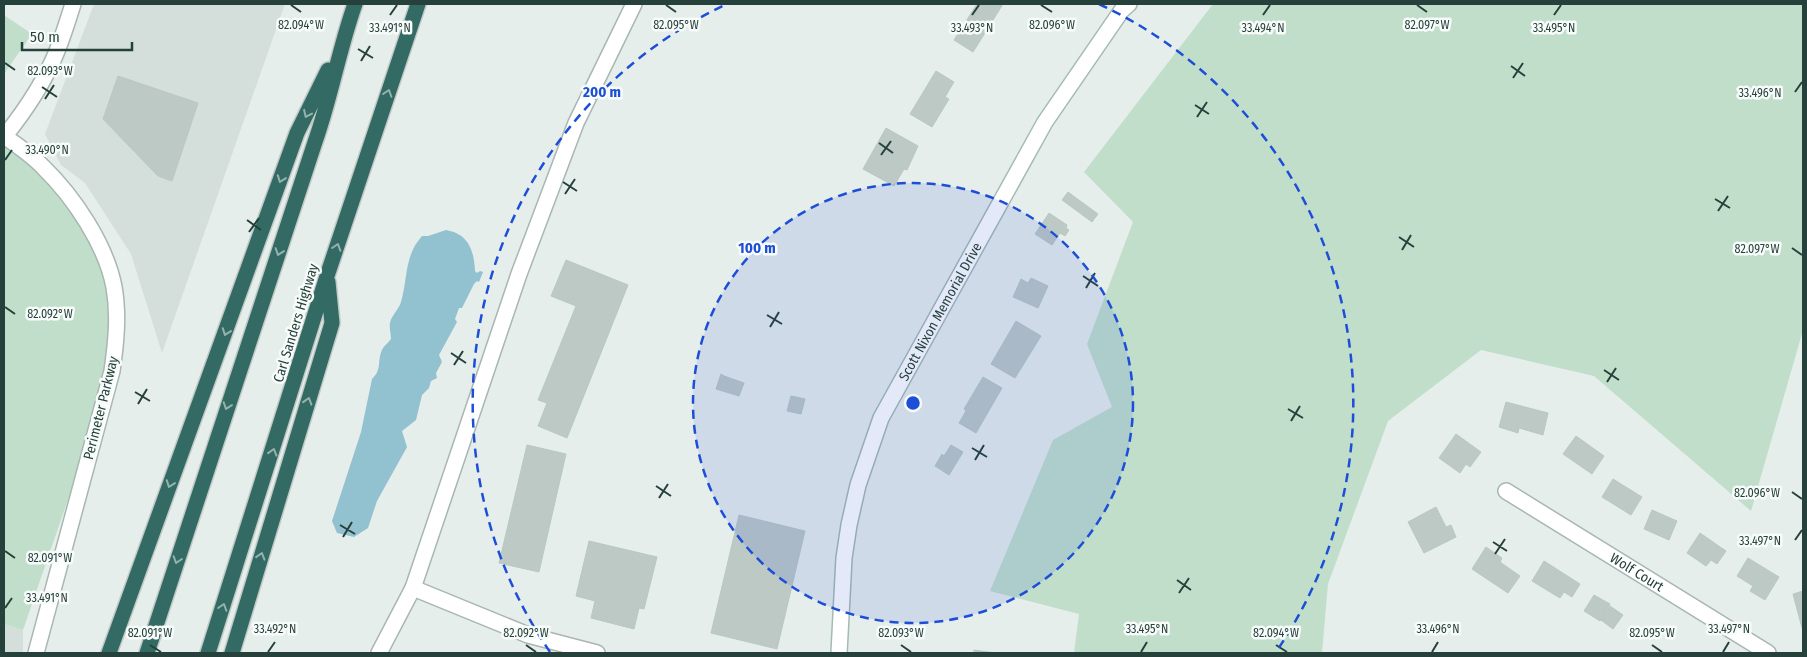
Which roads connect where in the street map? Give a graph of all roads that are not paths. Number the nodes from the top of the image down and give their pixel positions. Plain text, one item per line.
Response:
1 (73, 4) edge
2 (355, 4) edge
3 (418, 4) edge
4 (634, 4) edge
5 (1129, 4) edge
6 (343, 38) junction
7 (4, 137) edge
8 (327, 276) junction
9 (1506, 491) dead end
10 (413, 588) junction
11 (36, 653) edge
12 (109, 653) edge
13 (147, 653) edge
14 (208, 653) edge
15 (232, 653) edge
16 (379, 653) edge
17 (597, 653) edge
18 (839, 653) edge
19 (1768, 653) edge

1 - 7 street
2 - 6 highway
8 -> 3 highway, Carl Sanders Highway
4 - 10 street
5 - 18 street, Scott Nixon Memorial Drive
6 -> 12 highway
6 -> 13 highway
7 - 11 street, Perimeter Parkway
14 -> 8 highway, Carl Sanders Highway
15 -> 8 highway
9 - 19 street, Wolf Court
10 - 16 street
10 - 17 street

